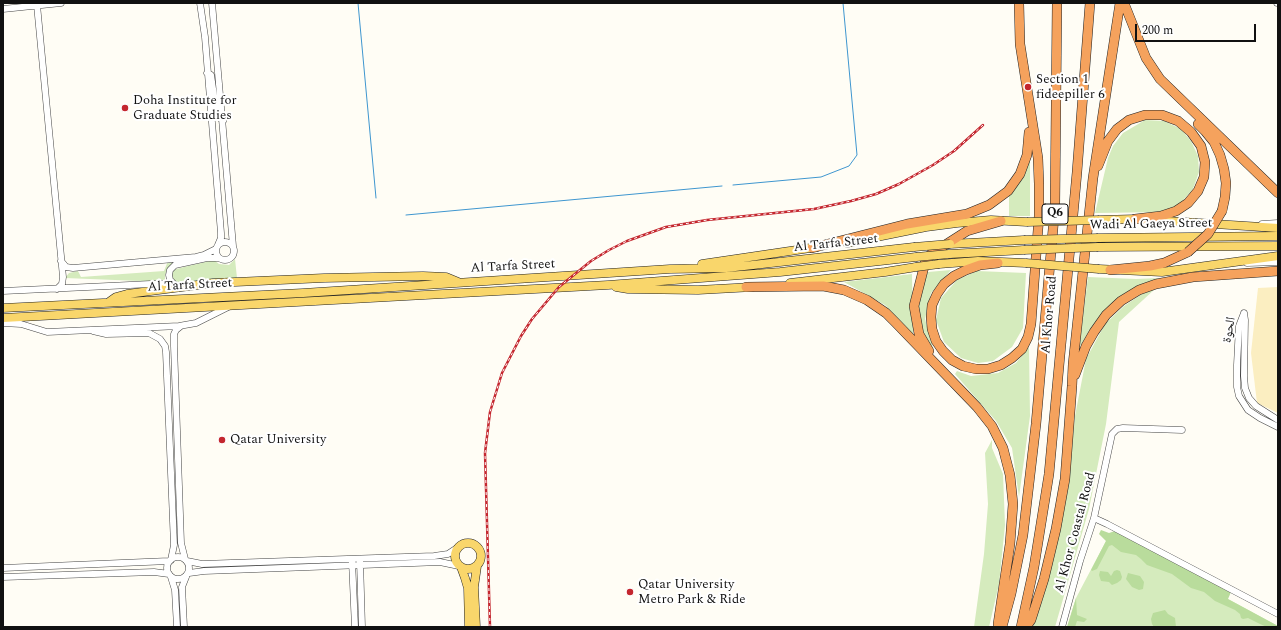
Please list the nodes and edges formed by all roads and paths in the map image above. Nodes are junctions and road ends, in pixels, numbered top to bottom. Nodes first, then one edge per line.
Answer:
1 (61, 3) edge
2 (200, 3) edge
3 (212, 3) edge
4 (1019, 3) edge
5 (1057, 3) edge
6 (1090, 3) edge
7 (1120, 3) edge
8 (36, 5) junction
9 (1126, 7) edge
10 (3, 9) edge
11 (1132, 25) junction
12 (215, 36) junction
13 (205, 37) junction
14 (207, 73) junction
15 (1028, 105) junction
16 (223, 121) junction
17 (1257, 172) junction
18 (1093, 178) junction
19 (1278, 188) edge
20 (1278, 193) edge
21 (1135, 219) junction
22 (1001, 221) junction
23 (1278, 223) edge
24 (1228, 224) junction
25 (1278, 228) edge
26 (1278, 236) edge
27 (1024, 240) joint
28 (233, 246) junction
29 (1278, 246) edge
30 (217, 247) junction
31 (812, 248) junction
32 (1024, 250) joint
33 (1278, 256) edge
34 (219, 258) junction
35 (61, 261) junction
36 (1237, 262) junction
37 (1278, 262) edge
38 (998, 263) junction
39 (73, 268) junction
40 (670, 268) junction
41 (1110, 270) junction
42 (1278, 271) edge
43 (63, 277) junction
44 (458, 282) junction
45 (172, 283) junction
46 (608, 285) junction
47 (184, 286) junction
48 (746, 287) junction
49 (58, 289) junction
50 (3, 291) edge
51 (109, 302) junction
52 (229, 306) junction
53 (3, 308) edge
54 (3, 318) edge
55 (3, 323) edge
56 (181, 326) junction
57 (93, 331) junction
58 (166, 355) junction
59 (174, 355) junction
60 (945, 373) junction
61 (167, 374) junction
62 (175, 374) junction
63 (1072, 386) junction
64 (176, 398) junction
65 (168, 399) junction
66 (168, 414) junction
67 (176, 414) junction
68 (1278, 420) edge
69 (1278, 427) edge
70 (1182, 430) dead end
71 (1094, 518) junction
72 (457, 548) junction
73 (352, 558) junction
74 (359, 558) junction
75 (428, 559) junction
76 (170, 560) junction
77 (186, 560) junction
78 (352, 565) junction
79 (360, 565) junction
80 (477, 566) junction
81 (460, 567) junction
82 (6, 568) edge
83 (187, 575) junction
84 (5, 576) edge
85 (170, 576) junction
86 (1278, 614) edge
87 (177, 627) edge
88 (184, 627) edge
89 (355, 627) edge
90 (362, 627) edge
91 (469, 627) edge
92 (476, 627) edge
93 (997, 627) edge
94 (1002, 627) edge
95 (1021, 627) edge
96 (1026, 627) edge
97 (1062, 627) edge

1 - 8 street
2 - 13 street
3 - 12 street
4 - 15 highway
5 - 94 highway, Al Khor Road / Q6
6 - 95 highway, Al Khor Road / Q6
7 - 18 highway
8 - 10 street
8 - 35 street
9 - 11 highway
11 - 17 highway
11 - 41 highway, bridge
12 - 13 street
12 - 16 street
13 - 14 street
14 - 16 street
14 - 30 street
15 - 31 highway
15 - 38 highway
16 - 28 street
17 - 19 highway
17 - 20 highway
18 - 21 highway
18 - 63 highway
21 - 22 main road, bridge
21 - 24 main road
22 - 31 main road
22 - 60 highway
23 - 24 street, Wadi Al Gaeya Street
24 - 25 main road
26 - 27 main road, Wadi Al Gaeya Street, bridge
27 - 40 main road, Al Tarfa Street, bridge
28 - 30 street
28 - 34 street
29 - 32 main road, Wadi Al Gaeya Street, bridge
30 - 34 street
30 - 39 street
31 - 40 main road
32 - 46 main road, Al Tarfa Street, bridge
33 - 36 main road
34 - 45 street
35 - 39 street
35 - 43 street
36 - 37 street
36 - 41 main road
38 - 41 main road, bridge
38 - 48 main road, bridge
39 - 43 street
40 - 44 main road, Al Tarfa Street
42 - 63 highway
43 - 49 street
44 - 47 main road
44 - 51 main road, Al Tarfa Street
45 - 47 street
45 - 49 street
46 - 48 main road
46 - 52 main road, Al Tarfa Street
47 - 51 main road
48 - 60 highway
49 - 50 street
51 - 53 main road, Al Tarfa Street
52 - 54 main road, Al Tarfa Street
52 - 56 street, Al Tarfa Street
55 - 57 street, Al Tarfa Street
56 - 57 street, Al Tarfa Street
56 - 59 street
57 - 58 street
58 - 59 street
58 - 61 street
59 - 62 street
60 - 93 highway
61 - 62 street
61 - 65 street
62 - 64 street
63 - 96 highway
64 - 65 street
64 - 67 street
65 - 66 street
66 - 67 street
66 - 76 street
67 - 77 street
68 - 69 street, الحوة
70 - 71 street, Al Khor Coastal Road
71 - 86 street
71 - 97 street, Al Khor Coastal Road
72 - 75 street
72 - 80 main road
72 - 81 main road
73 - 74 street
73 - 77 street
73 - 78 street
74 - 75 street
74 - 79 street
75 - 79 street
75 - 81 street
76 - 77 street
76 - 82 street
76 - 85 street
77 - 83 street
78 - 79 street
78 - 83 street
78 - 89 street
79 - 90 street
80 - 81 main road
80 - 92 main road
81 - 91 main road
82 - 84 street
83 - 85 street
83 - 88 street
84 - 85 street
85 - 87 street

